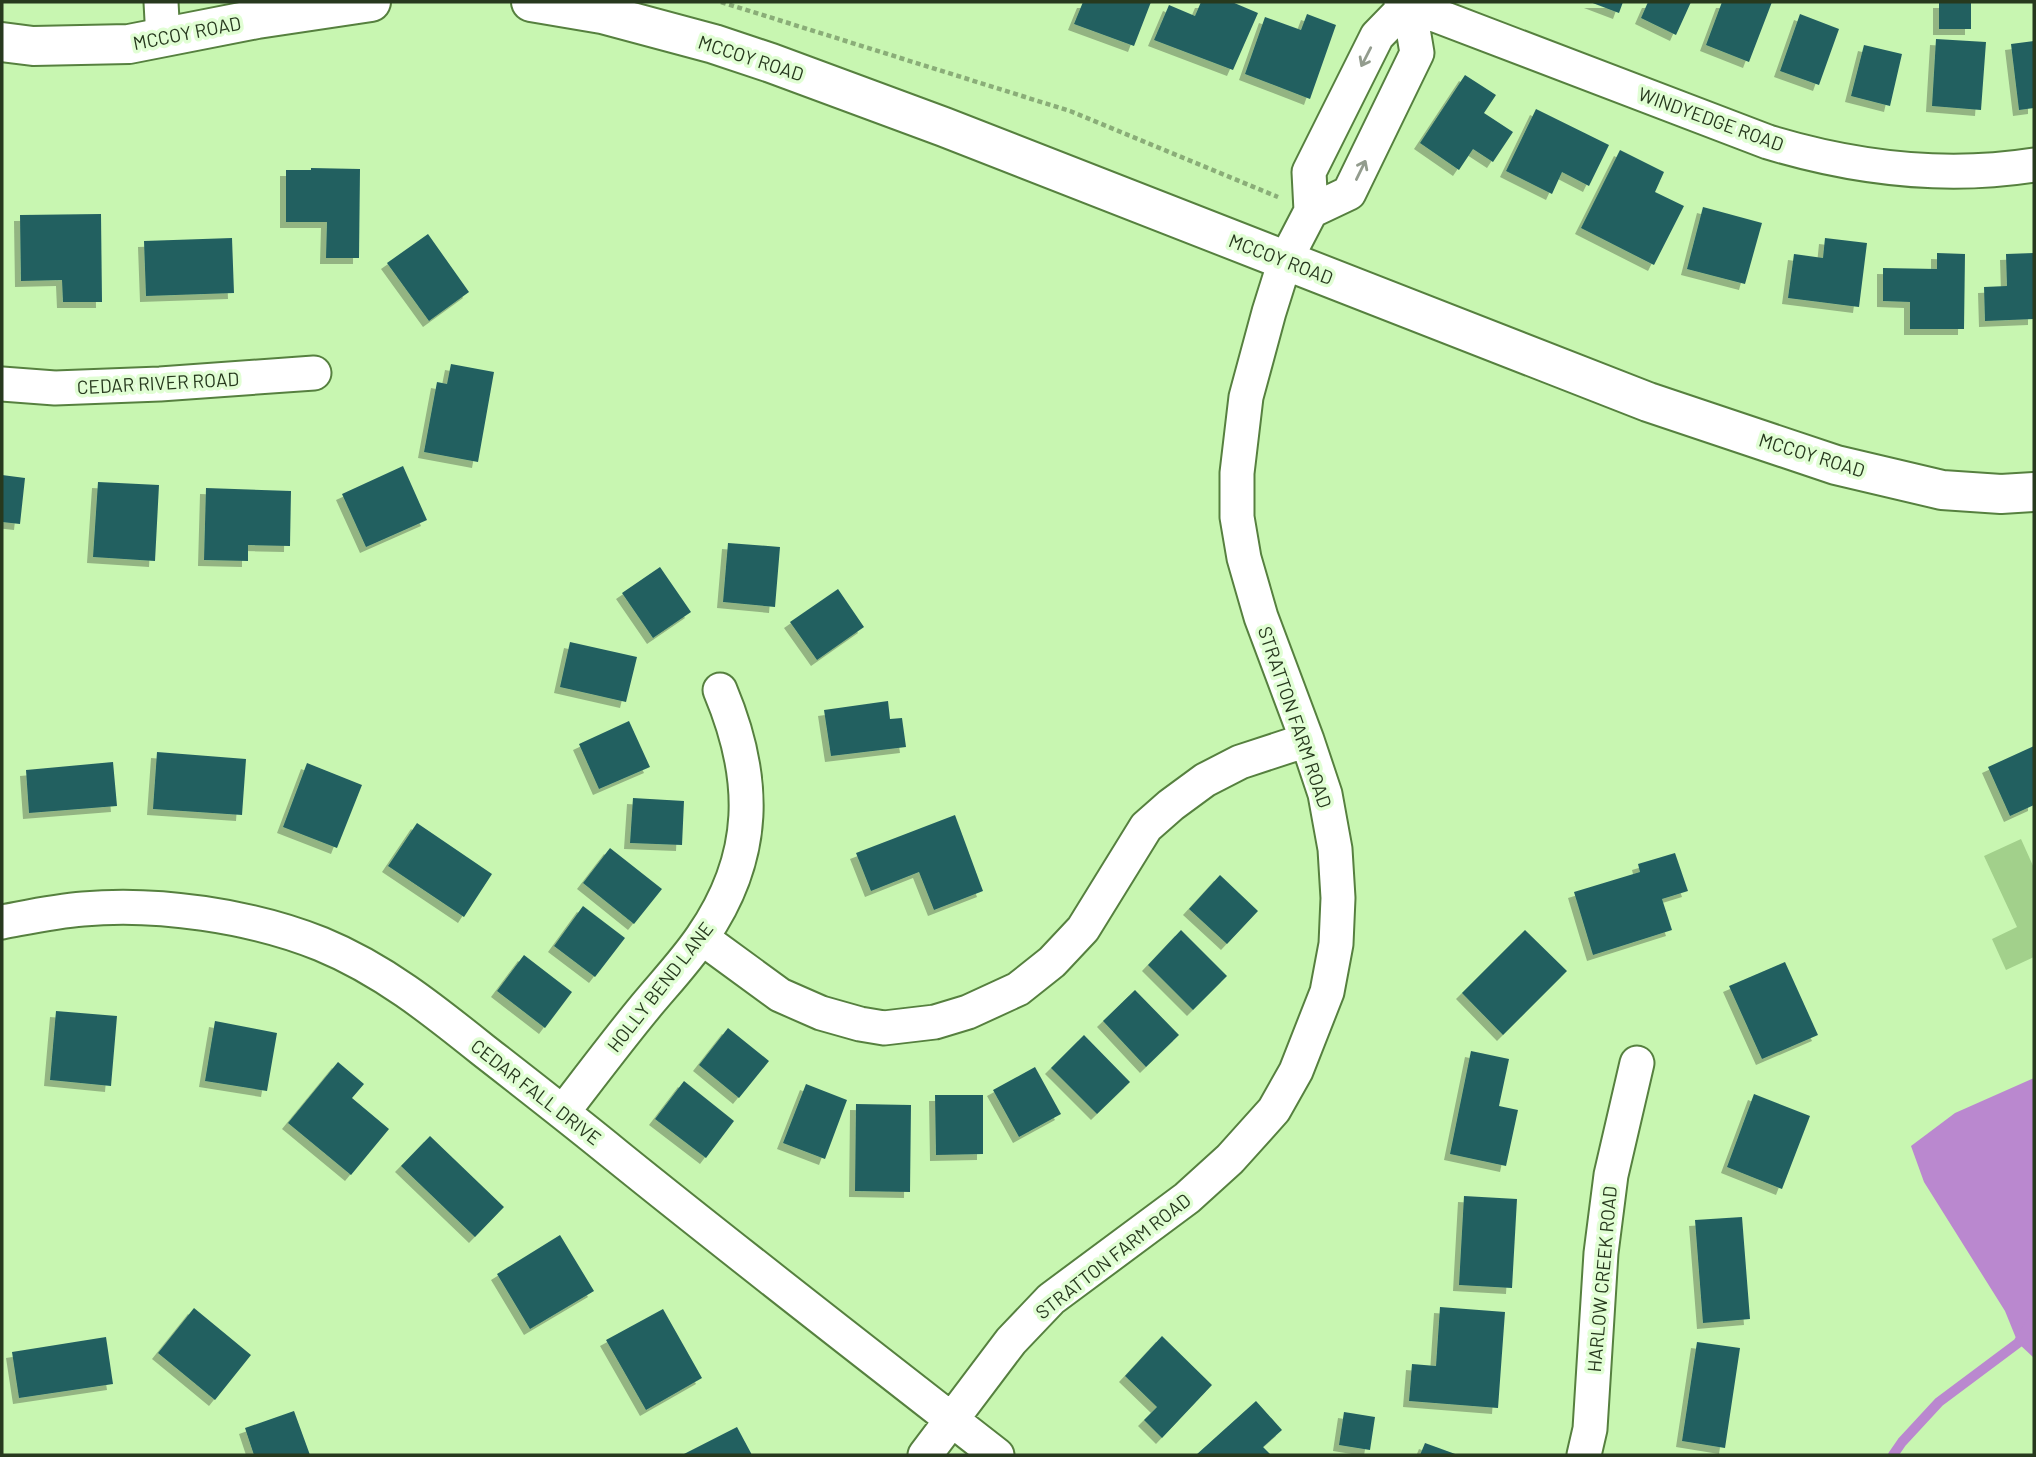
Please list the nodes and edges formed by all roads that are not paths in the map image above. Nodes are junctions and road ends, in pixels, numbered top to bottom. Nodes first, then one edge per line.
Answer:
1 (161, 2) edge
2 (371, 2) edge
3 (531, 2) edge
4 (1406, 3) edge
5 (163, 39) junction
6 (2, 42) edge
7 (2034, 165) edge
8 (1311, 211) junction
9 (1285, 261) junction
10 (314, 373) dead end
11 (2, 383) edge
12 (2034, 492) edge
13 (720, 690) dead end
14 (1307, 740) junction
15 (2, 922) edge
16 (702, 938) junction
17 (1637, 1063) dead end
18 (563, 1112) junction
19 (951, 1419) junction
20 (925, 1455) edge
21 (997, 1455) edge
22 (1584, 1455) edge

1 - 5 street
2 - 5 main road, MCCOY ROAD
3 - 9 main road, MCCOY ROAD
4 - 7 street, WINDYEDGE ROAD
4 -> 8 street
8 -> 4 street
5 - 6 main road, MCCOY ROAD
8 - 9 street, STRATTON FARM ROAD
9 - 12 main road, MCCOY ROAD
9 - 14 street, STRATTON FARM ROAD
10 - 11 street, CEDAR RIVER ROAD
13 - 16 street, HOLLY BEND LANE
14 - 16 street
14 - 19 street, STRATTON FARM ROAD
15 - 18 street, CEDAR FALL DRIVE
16 - 18 street, HOLLY BEND LANE
17 - 22 street, HARLOW CREEK ROAD
18 - 19 street, CEDAR FALL DRIVE
19 - 20 street, STRATTON FARM ROAD
19 - 21 street, CEDAR FALL DRIVE

